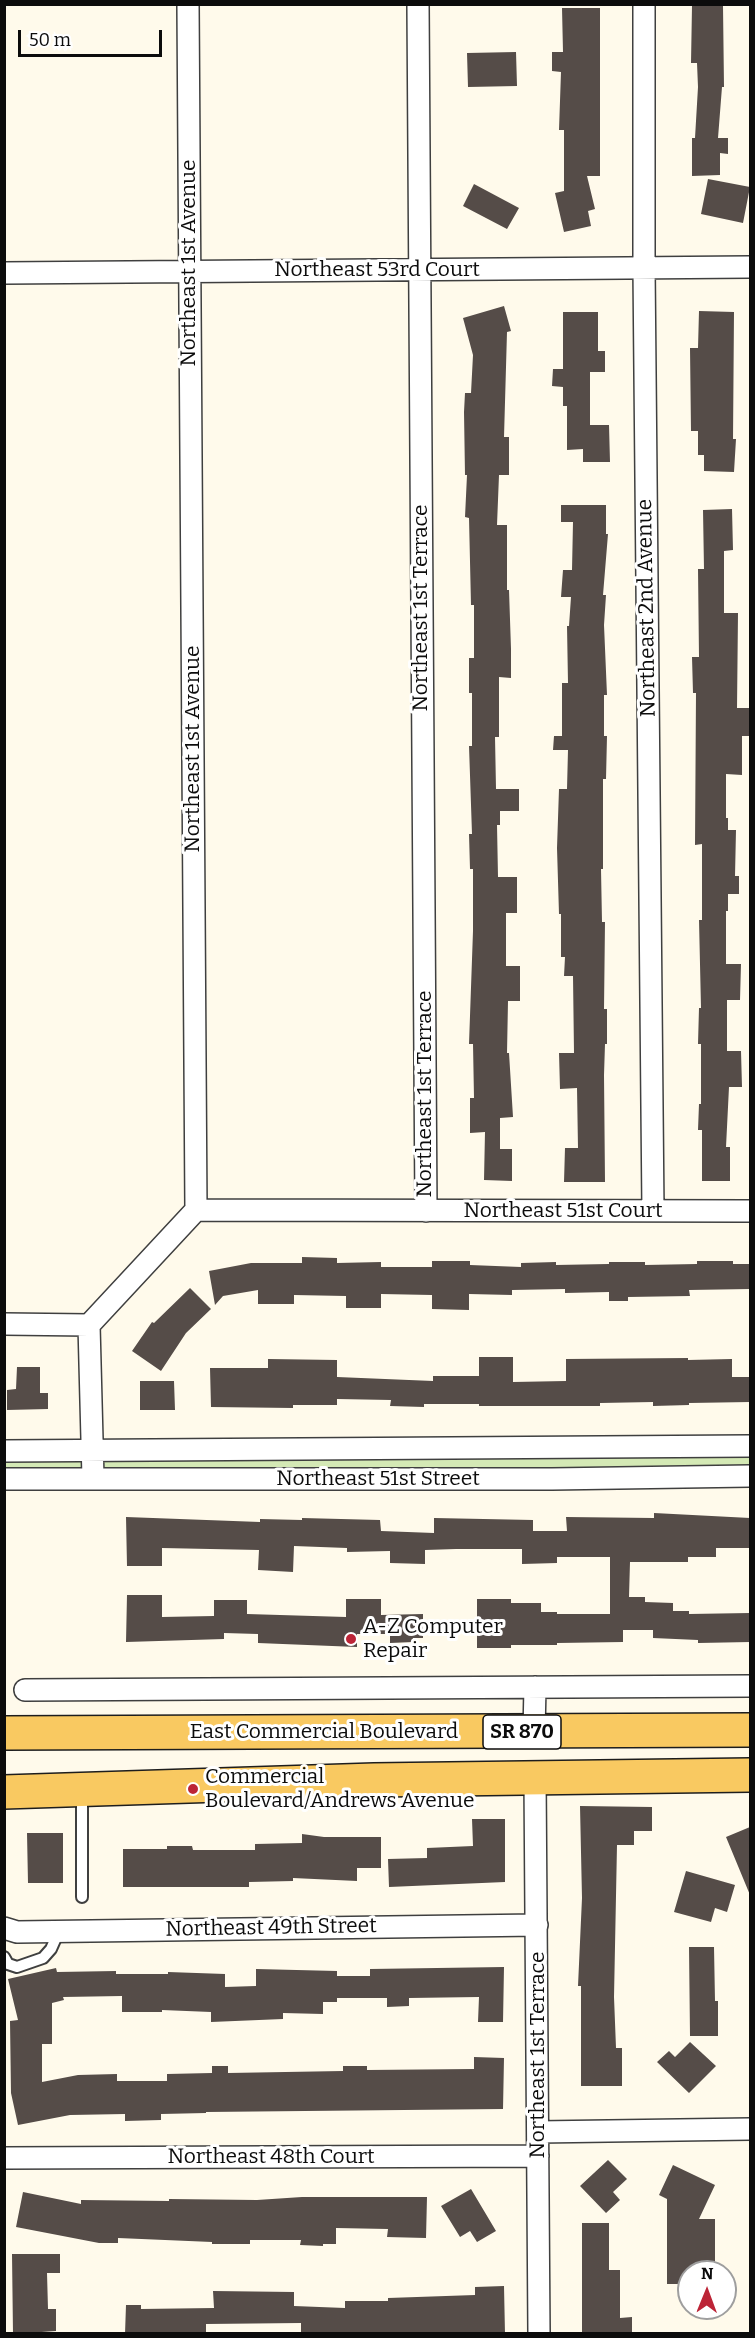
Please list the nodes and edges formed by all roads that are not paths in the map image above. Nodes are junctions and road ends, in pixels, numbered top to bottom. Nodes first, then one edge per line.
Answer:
1 (188, 4) edge
2 (418, 4) edge
3 (644, 4) edge
4 (750, 267) edge
5 (644, 268) junction
6 (419, 269) junction
7 (189, 271) junction
8 (4, 273) edge
9 (196, 1210) junction
10 (426, 1211) junction
11 (653, 1211) junction
12 (750, 1211) edge
13 (4, 1324) edge
14 (89, 1324) junction
15 (750, 1446) edge
16 (552, 1448) junction
17 (4, 1451) edge
18 (92, 1451) junction
19 (750, 1476) edge
20 (93, 1478) junction
21 (4, 1479) edge
22 (552, 1479) junction
23 (750, 1686) edge
24 (535, 1687) junction
25 (25, 1689) dead end
26 (739, 1730) edge
27 (4, 1732) edge
28 (534, 1732) junction
29 (750, 1775) edge
30 (535, 1777) junction
31 (374, 1780) junction
32 (82, 1789) junction
33 (4, 1792) edge
34 (82, 1897) dead end
35 (537, 1925) junction
36 (59, 1931) junction
37 (9, 1934) edge
38 (4, 1958) edge
39 (750, 2129) edge
40 (538, 2132) junction
41 (538, 2156) junction
42 (4, 2158) edge
43 (539, 2334) edge

1 - 7 street, Northeast 1st Avenue
2 - 6 street, Northeast 1st Terrace
3 - 5 street, Northeast 2nd Avenue
4 - 5 street, Northeast 53rd Court
5 - 6 street, Northeast 53rd Court
5 - 11 street, Northeast 2nd Avenue
6 - 7 street, Northeast 53rd Court
6 - 10 street, Northeast 1st Terrace
7 - 8 street, Northeast 53rd Court
7 - 9 street, Northeast 1st Avenue
9 - 10 street, Northeast 51st Court
9 - 14 street
10 - 11 street, Northeast 51st Court
11 - 12 street, Northeast 51st Court
13 - 14 street
14 - 18 street
15 - 16 street, Northeast 51st Street
16 - 18 street, Northeast 51st Street
16 - 22 street
17 - 18 street, Northeast 51st Street
18 - 20 street
19 - 22 street, Northeast 51st Street
20 - 21 street, Northeast 51st Street
20 - 22 street, Northeast 51st Street
23 - 24 street
24 - 25 street
24 - 28 street
26 - 28 main road, East Commercial Boulevard / SR 870
26 - 30 main road
27 - 28 main road, East Commercial Boulevard / SR 870
28 - 31 main road
29 - 30 main road, SR 870
30 - 31 main road, SR 870
30 - 35 street, Northeast 1st Terrace
31 - 32 main road, SR 870
32 - 33 main road, SR 870
32 - 34 lane
35 - 36 street, Northeast 49th Street
35 - 40 street, Northeast 1st Terrace
36 - 37 street, Northeast 49th Street
36 - 38 lane
39 - 40 street
40 - 41 street, Northeast 1st Terrace
41 - 42 street, Northeast 48th Court
41 - 43 street, Northeast 1st Terrace

